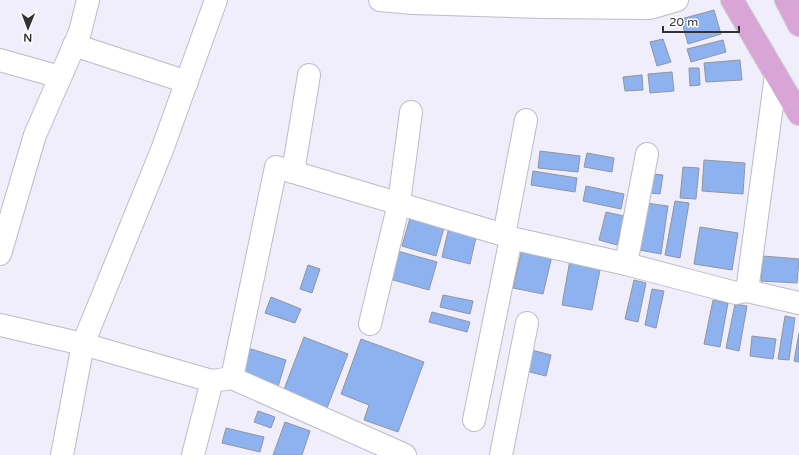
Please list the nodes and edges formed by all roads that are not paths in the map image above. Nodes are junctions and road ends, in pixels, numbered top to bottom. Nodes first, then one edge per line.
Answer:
1 (88, 0) edge
2 (216, 0) edge
3 (380, 0) edge
4 (677, 0) edge
5 (732, 0) edge
6 (786, 0) edge
7 (799, 25) edge
8 (74, 45) junction
9 (0, 60) edge
10 (309, 75) dead end
11 (776, 75) junction
12 (60, 77) junction
13 (187, 82) junction
14 (411, 112) dead end
15 (799, 114) edge
16 (526, 120) dead end
17 (647, 154) dead end
18 (293, 172) junction
19 (399, 203) junction
20 (7, 204) edge
21 (507, 236) junction
22 (0, 254) edge
23 (626, 264) junction
24 (747, 291) junction
25 (799, 303) edge
26 (527, 323) dead end
27 (370, 324) dead end
28 (0, 325) edge
29 (83, 344) junction
30 (222, 380) junction
31 (474, 420) dead end
32 (62, 455) edge
33 (193, 455) edge
34 (405, 455) edge
35 (501, 455) edge

1 - 8 street
2 - 13 street
3 - 4 street
5 - 11 main road
6 - 7 main road
8 - 12 street
8 - 13 street
9 - 12 street
10 - 18 street
11 - 15 main road
11 - 24 street
12 - 20 street
13 - 29 street
14 - 19 street
16 - 21 street
17 - 23 street
18 - 19 street
18 - 30 street
19 - 21 street
19 - 27 street
20 - 22 street
21 - 23 street
21 - 31 street
23 - 24 street
24 - 25 street
26 - 35 street
28 - 29 street
29 - 30 street
29 - 32 street
30 - 33 street
30 - 34 street

